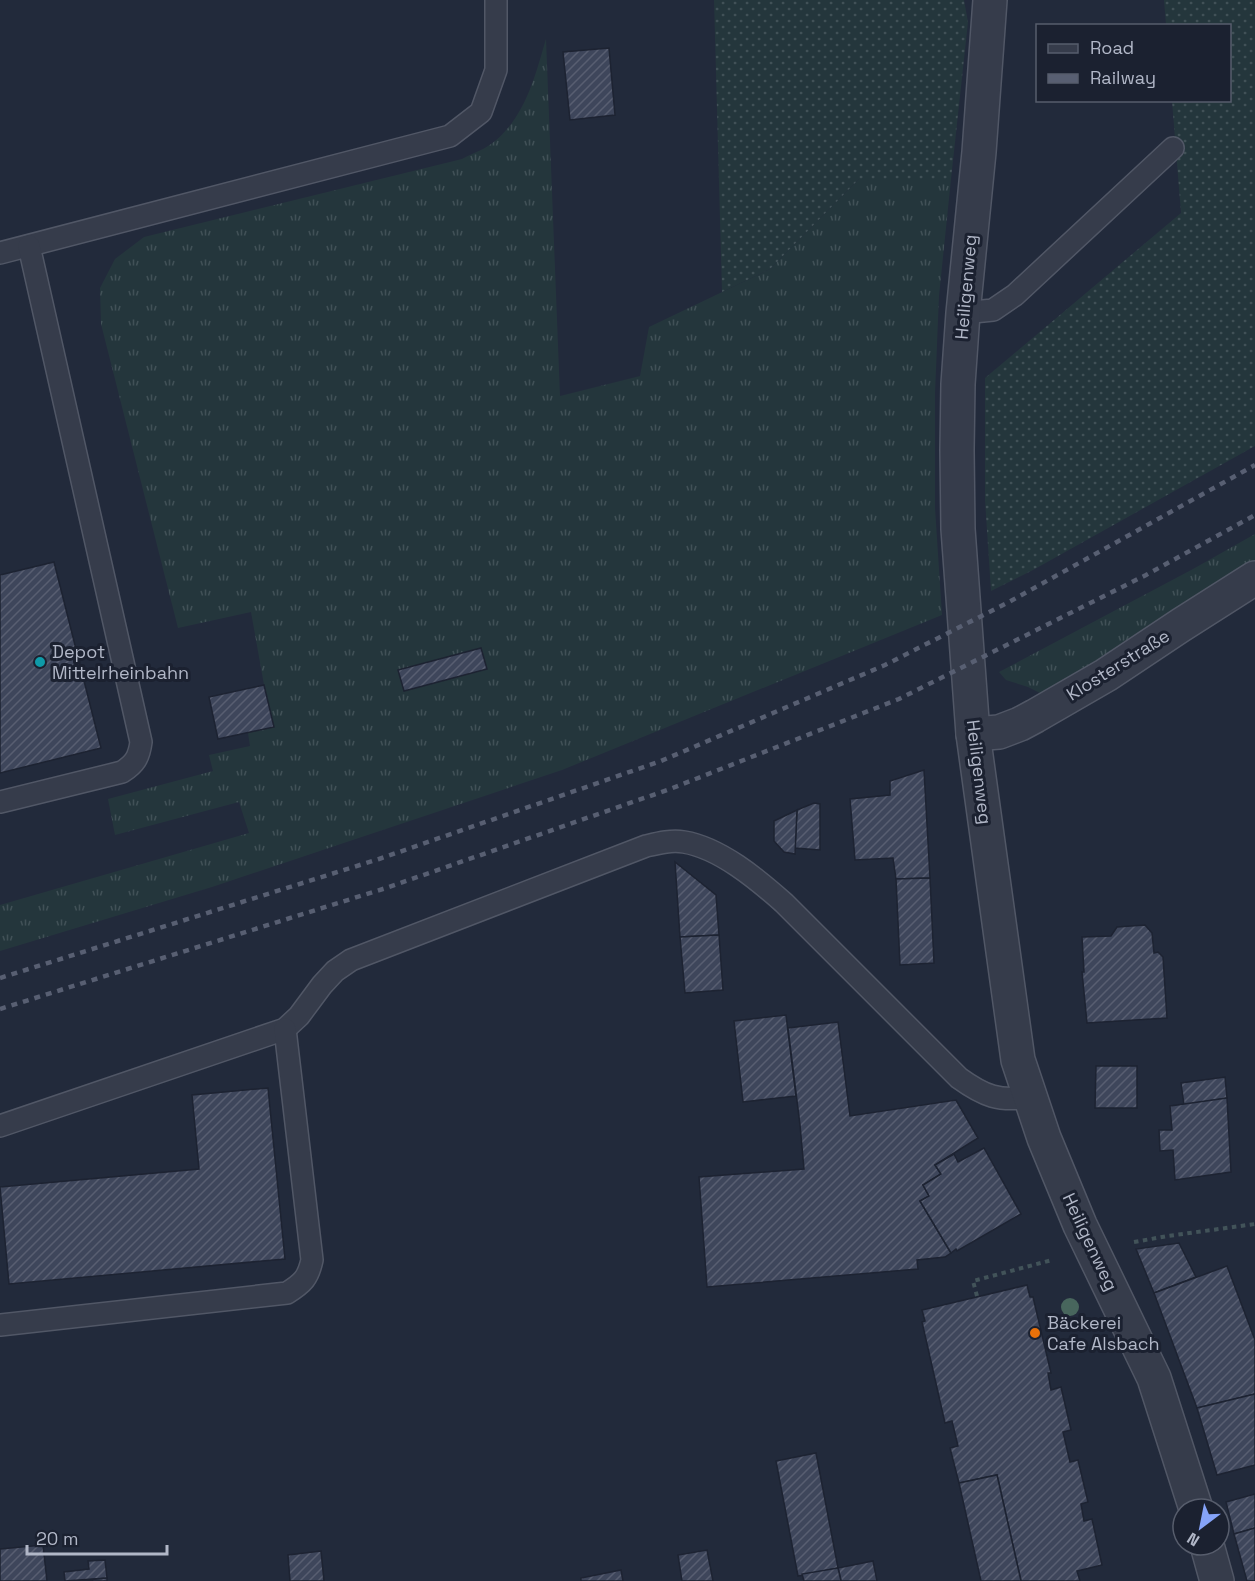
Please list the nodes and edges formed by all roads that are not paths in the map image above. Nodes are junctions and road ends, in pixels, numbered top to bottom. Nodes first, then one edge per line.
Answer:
1 (496, 0) edge
2 (990, 0) edge
3 (1173, 148) dead end
4 (29, 246) junction
5 (0, 253) edge
6 (963, 313) junction
7 (1255, 578) edge
8 (973, 734) junction
9 (0, 802) edge
10 (285, 1029) junction
11 (1030, 1096) junction
12 (0, 1126) edge
13 (0, 1325) edge
14 (1192, 1497) edge
15 (1210, 1557) edge
16 (1217, 1581) edge

1 - 4 lane
2 - 6 street, Heiligenweg
3 - 6 lane
4 - 5 lane
4 - 9 lane
6 - 8 street, Heiligenweg
7 - 8 street, Klosterstraße
8 - 11 street, Heiligenweg
10 - 11 lane
10 - 12 lane
10 - 13 lane
11 - 14 street, Heiligenweg
15 - 16 street

